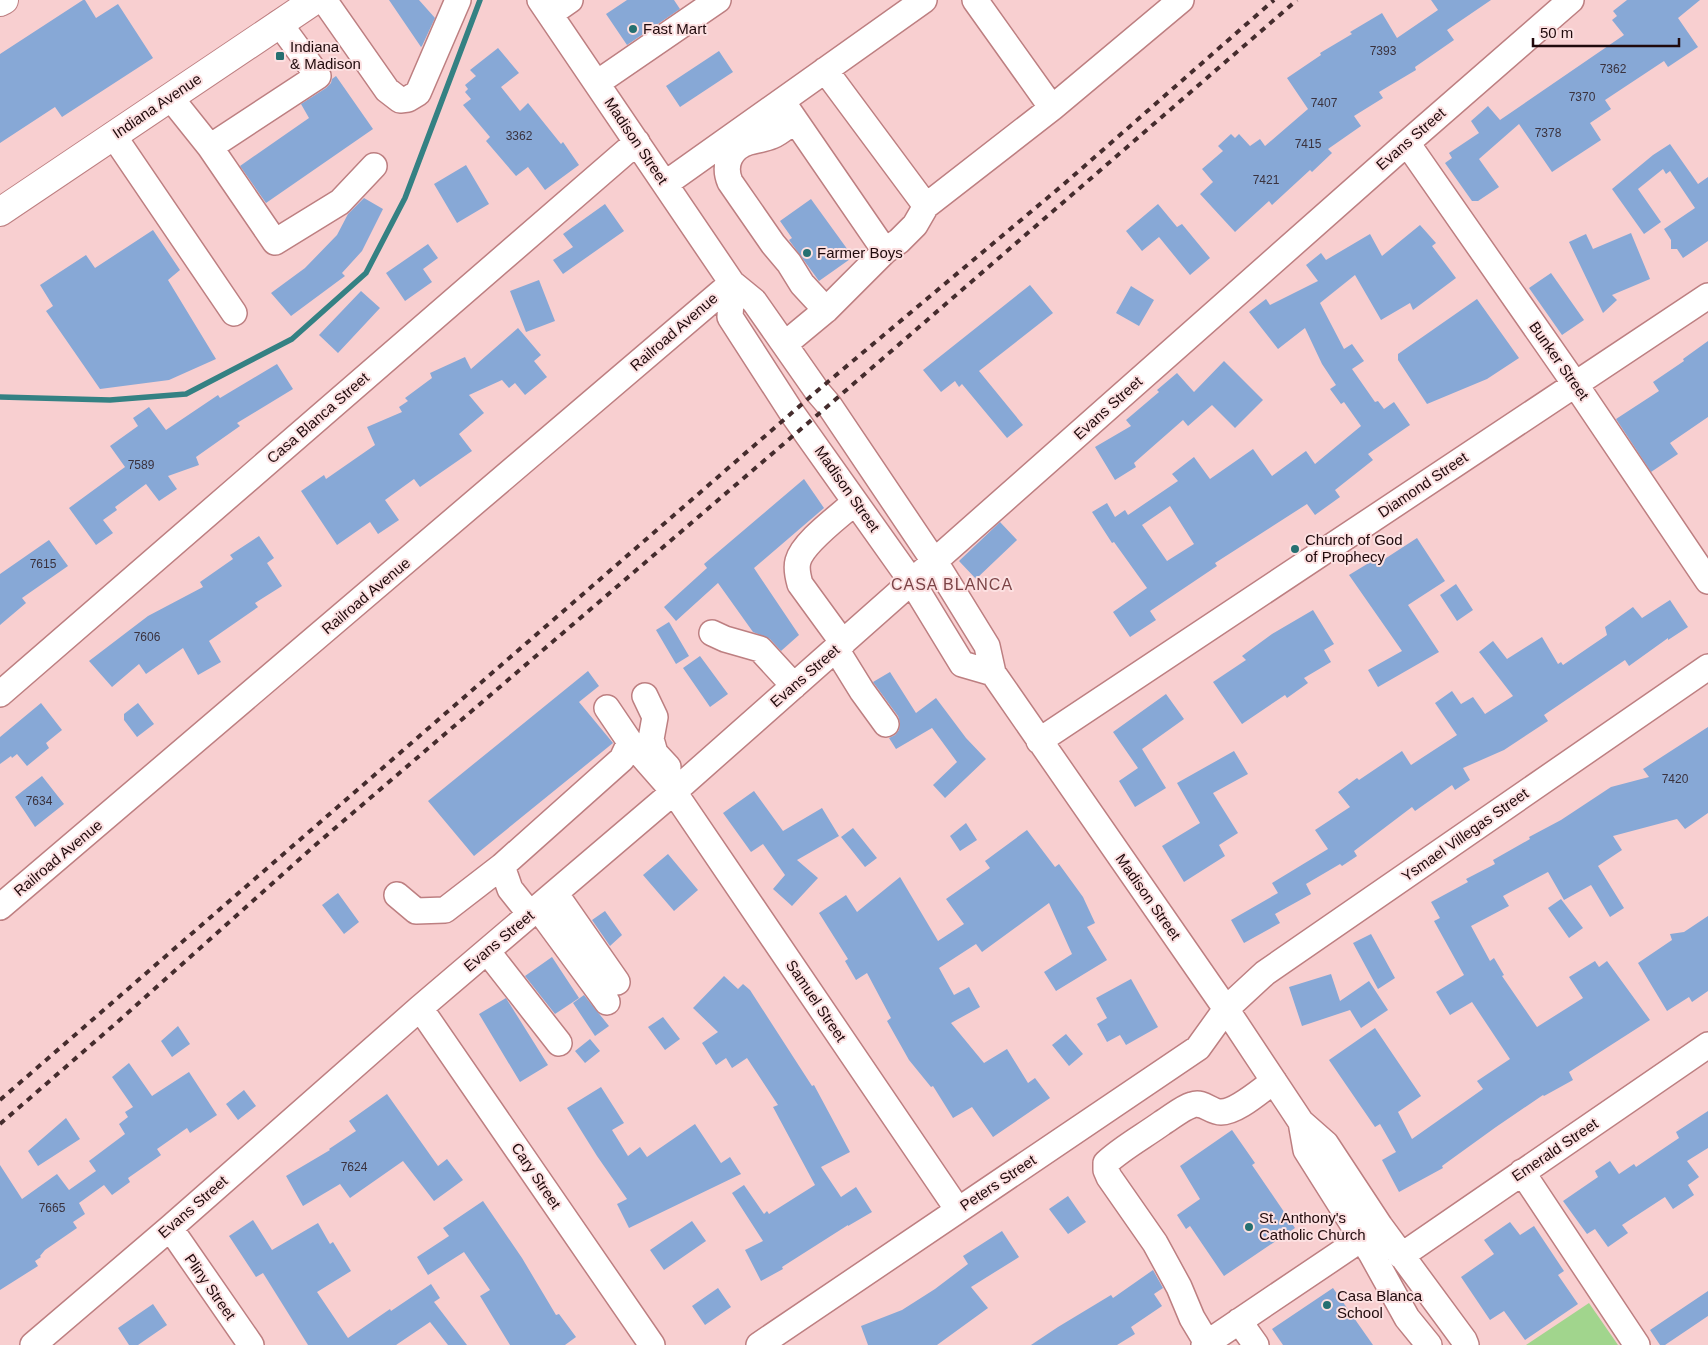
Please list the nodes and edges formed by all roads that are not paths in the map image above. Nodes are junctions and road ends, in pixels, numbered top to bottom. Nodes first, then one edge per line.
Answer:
1 (4, 0) edge
2 (315, 0) edge
3 (324, 0) edge
4 (570, 0) edge
5 (718, 0) edge
6 (924, 0) edge
7 (975, 0) edge
8 (1181, 0) edge
9 (1571, 0) edge
10 (0, 2) edge
11 (456, 5) edge
12 (545, 7) edge
13 (279, 24) junction
14 (825, 70) junction
15 (597, 84) junction
16 (170, 97) junction
17 (1052, 108) junction
18 (788, 111) junction
19 (113, 135) junction
20 (637, 142) junction
21 (1407, 143) junction
22 (210, 147) junction
23 (374, 166) dead end
24 (665, 184) junction
25 (926, 206) junction
26 (0, 212) edge
27 (885, 251) junction
28 (732, 283) junction
29 (1708, 296) edge
30 (826, 310) junction
31 (234, 313) dead end
32 (785, 344) junction
33 (1575, 384) junction
34 (855, 502) junction
35 (934, 562) junction
36 (1708, 581) edge
37 (912, 582) junction
38 (712, 633) dead end
39 (840, 646) junction
40 (1708, 667) edge
41 (994, 673) junction
42 (794, 686) junction
43 (0, 694) edge
44 (644, 696) dead end
45 (608, 708) dead end
46 (886, 724) dead end
47 (1039, 741) junction
48 (630, 742) junction
49 (679, 788) junction
50 (502, 866) junction
51 (397, 895) dead end
52 (3, 897) edge
53 (541, 905) junction
54 (487, 951) junction
55 (612, 992) dead end
56 (420, 1008) junction
57 (1226, 1009) junction
58 (559, 1043) dead end
59 (1708, 1045) edge
60 (1274, 1081) junction
61 (1114, 1105) junction
62 (1136, 1141) junction
63 (1522, 1172) junction
64 (958, 1210) junction
65 (170, 1228) junction
66 (1371, 1233) junction
67 (1401, 1256) junction
68 (1239, 1321) junction
69 (1206, 1344) edge
70 (33, 1345) edge
71 (251, 1345) edge
72 (652, 1345) edge
73 (759, 1345) edge
74 (1256, 1345) edge
75 (1429, 1345) edge
76 (1466, 1345) edge
77 (1636, 1345) edge

1 - 10 main road
2 - 13 main road, Indiana Avenue
3 - 11 street
4 - 12 street
5 - 15 street
6 - 14 street
7 - 17 street
8 - 17 street
9 - 21 street, Evans Street
12 - 15 street, Madison Street
13 - 16 main road, Indiana Avenue
13 - 22 street
14 - 18 street
14 - 25 street
15 - 20 street, Madison Street
16 - 19 main road, Indiana Avenue
16 - 22 street
17 - 25 street
18 - 24 street
18 - 27 street
18 - 30 street
19 - 26 main road, Indiana Avenue
19 - 31 street
20 - 24 street, Madison Street
20 - 43 street, Casa Blanca Street
21 - 33 street, Bunker Street
21 - 35 street, Evans Street
22 - 23 street
24 - 28 street, Madison Street
25 - 27 street
27 - 30 street
28 - 32 street, Madison Street
28 - 34 street, Madison Street
28 - 52 street, Railroad Avenue
29 - 33 street, Diamond Street
30 - 32 street
32 - 35 street, Madison Street
33 - 36 street, Bunker Street
33 - 47 street, Diamond Street
34 - 37 street, Madison Street
34 - 39 street
35 - 37 street, Evans Street
35 - 41 street, Madison Street
37 - 39 street, Evans Street
37 - 41 street, Madison Street
38 - 42 street
39 - 42 street, Evans Street
39 - 46 street
40 - 57 street, Ysmael Villegas Street
41 - 47 street, Madison Street
42 - 49 street, Evans Street
44 - 49 street
45 - 48 street
47 - 57 street, Madison Street
48 - 49 street
48 - 50 street
49 - 53 street, Evans Street
49 - 64 street, Samuel Street
50 - 51 street
50 - 53 street
53 - 54 street, Evans Street
53 - 55 street
54 - 56 street, Evans Street
54 - 58 street
56 - 65 street, Evans Street
56 - 72 street, Cary Street
57 - 60 street, Madison Street
57 - 61 street, Peters Street
59 - 63 street, Emerald Street
60 - 62 street
60 - 66 street, Madison Street
61 - 62 street
61 - 64 street, Peters Street
62 - 69 street
63 - 67 street, Emerald Street
63 - 77 street
64 - 73 street, Peters Street
65 - 70 street, Evans Street
65 - 71 street, Pliny Street
66 - 67 street, Madison Street
66 - 68 street
66 - 75 street, Madison Street
67 - 76 street, Madison Street
68 - 69 street
68 - 74 street

